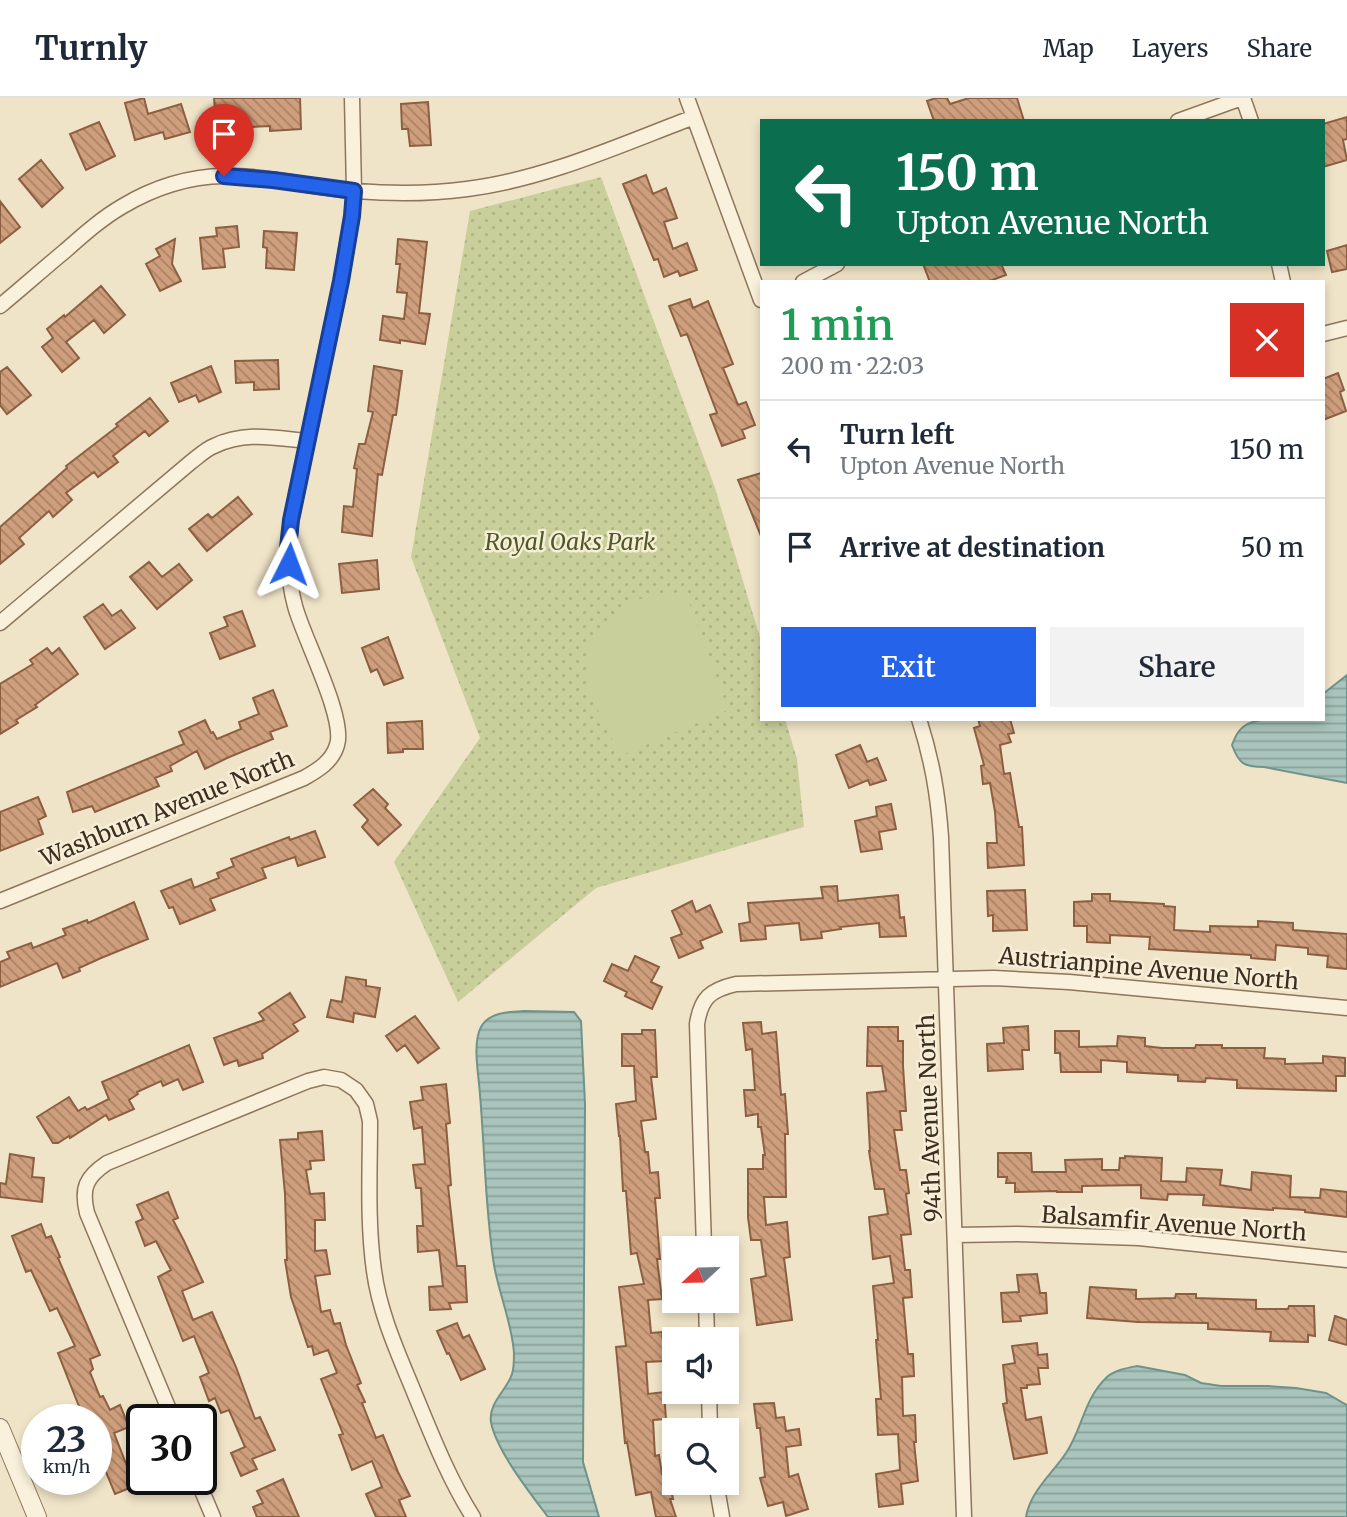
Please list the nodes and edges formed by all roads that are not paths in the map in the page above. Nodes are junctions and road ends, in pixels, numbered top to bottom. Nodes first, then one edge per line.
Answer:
1 (352, 98) edge
2 (687, 98) edge
3 (1242, 98) edge
4 (694, 117) junction
5 (1184, 119) edge
6 (1250, 119) edge
7 (354, 191) junction
8 (833, 266) edge
9 (807, 280) edge
10 (760, 297) edge
11 (0, 306) edge
12 (1347, 328) edge
13 (1325, 334) edge
14 (307, 441) junction
15 (0, 623) edge
16 (920, 721) edge
17 (0, 901) edge
18 (947, 978) junction
19 (1347, 1008) edge
20 (955, 1235) junction
21 (704, 1236) edge
22 (1347, 1260) edge
23 (167, 1404) edge
24 (0, 1428) edge
25 (204, 1495) edge
26 (718, 1495) edge
27 (37, 1517) edge
28 (213, 1517) edge
29 (473, 1517) edge
30 (722, 1517) edge
31 (964, 1517) edge

1 - 7 street
2 - 4 street
3 - 5 street
3 - 6 street
4 - 7 street
4 - 10 street
7 - 11 street
7 - 14 street
8 - 9 street
12 - 13 street
14 - 15 street
14 - 17 street, Washburn Avenue North
16 - 18 street, 94th Avenue North
18 - 19 street, Austrianpine Avenue North
18 - 20 street, 94th Avenue North
18 - 21 street, Austrianpine Avenue North
20 - 22 street, Balsamfir Avenue North
20 - 31 street, 94th Avenue North
23 - 29 street
24 - 27 street
25 - 28 street
26 - 30 street

